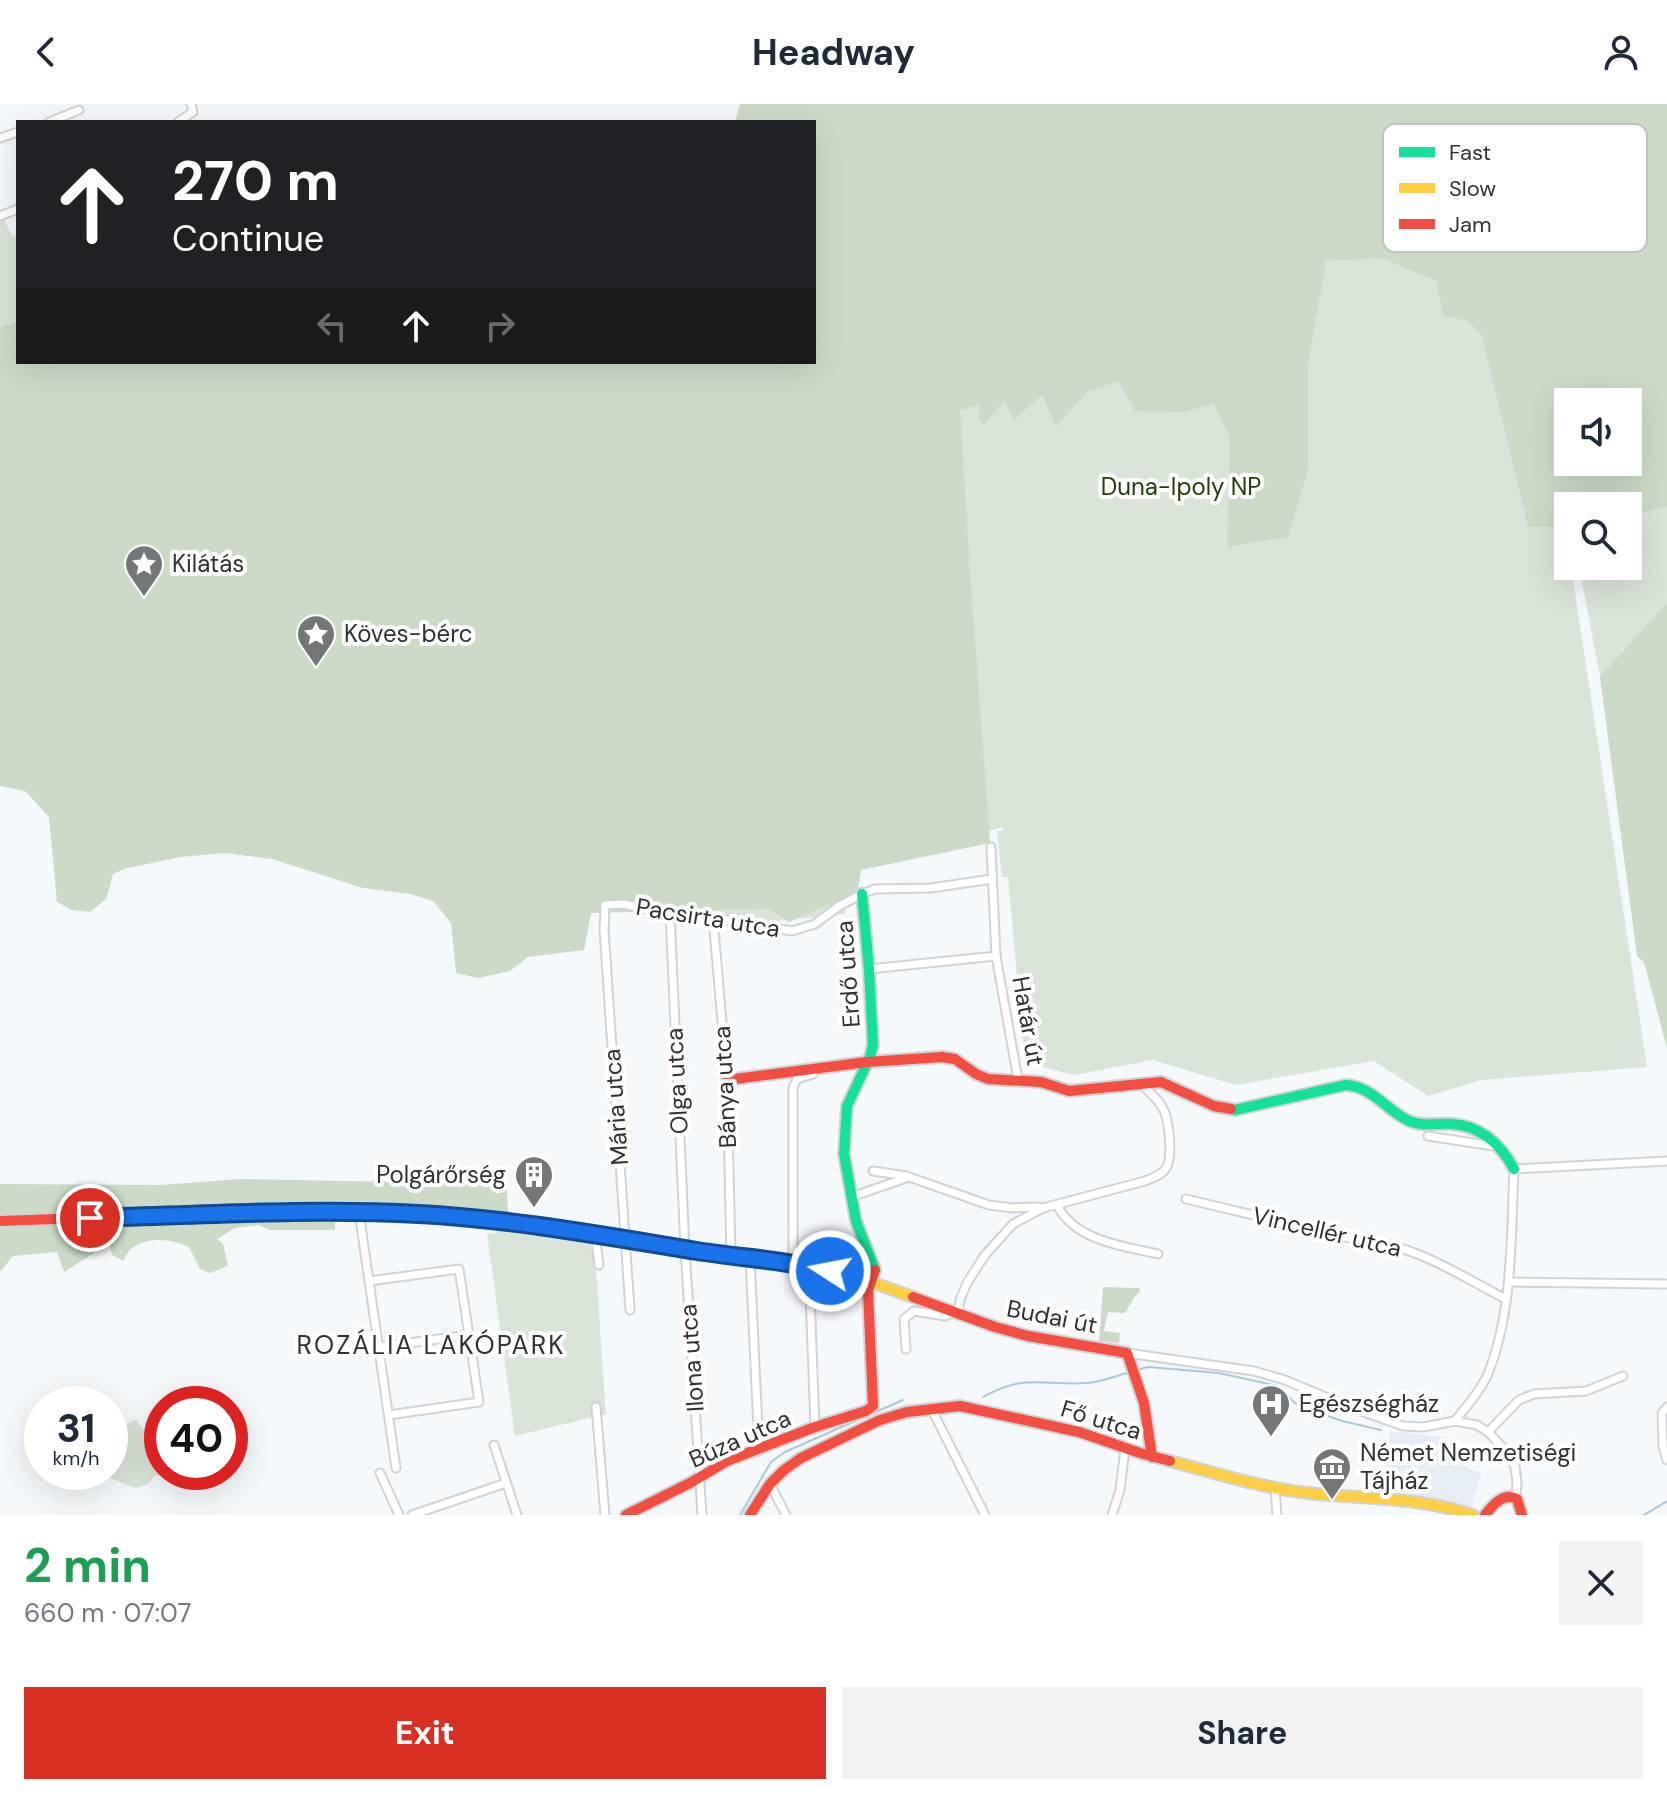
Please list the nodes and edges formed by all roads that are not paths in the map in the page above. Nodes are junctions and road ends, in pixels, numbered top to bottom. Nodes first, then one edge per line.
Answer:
1 (79, 110) dead end
2 (54, 120) edge
3 (991, 847) dead end
4 (992, 879) junction
5 (862, 894) junction
6 (605, 905) joint
7 (670, 913) junction
8 (713, 918) junction
9 (996, 956) junction
10 (869, 969) junction
11 (867, 1062) junction
12 (825, 1067) junction
13 (727, 1080) junction
14 (1018, 1080) junction
15 (1141, 1084) junction
16 (1428, 1136) dead end
17 (1502, 1148) junction
18 (1667, 1161) edge
19 (1514, 1169) junction
20 (873, 1171) dead end
21 (909, 1177) junction
22 (851, 1197) junction
23 (1186, 1199) dead end
24 (1057, 1205) junction
25 (1043, 1208) junction
26 (359, 1212) junction
27 (0, 1221) edge
28 (595, 1235) junction
29 (624, 1239) junction
30 (685, 1249) junction
31 (1158, 1254) dead end
32 (731, 1256) junction
33 (750, 1257) junction
34 (793, 1263) junction
35 (599, 1265) dead end
36 (809, 1266) junction
37 (369, 1281) junction
38 (871, 1282) junction
39 (1509, 1282) junction
40 (1667, 1284) edge
41 (1506, 1299) junction
42 (630, 1310) dead end
43 (956, 1312) junction
44 (469, 1335) junction
45 (379, 1347) junction
46 (906, 1349) dead end
47 (1127, 1353) junction
48 (1623, 1376) dead end
49 (873, 1406) joint
50 (596, 1407) dead end
51 (1667, 1407) edge
52 (931, 1408) junction
53 (389, 1415) junction
54 (1455, 1421) junction
55 (815, 1427) junction
56 (1488, 1432) junction
57 (494, 1445) dead end
58 (1125, 1449) junction
59 (759, 1451) junction
60 (1152, 1457) junction
61 (1667, 1460) edge
62 (396, 1468) dead end
63 (380, 1473) dead end
64 (700, 1476) junction
65 (506, 1483) junction
66 (770, 1484) junction
67 (1275, 1488) junction
68 (1516, 1499) junction
69 (1467, 1514) edge
70 (399, 1515) edge
71 (412, 1515) edge
72 (517, 1515) edge
73 (605, 1515) edge
74 (626, 1515) edge
75 (702, 1515) edge
76 (750, 1515) edge
77 (786, 1515) edge
78 (985, 1515) edge
79 (1112, 1515) edge
80 (1277, 1515) edge
81 (1485, 1515) edge
82 (1522, 1515) edge

1 - 2 street
3 - 4 street, Határ út
4 - 5 street, Pacsirta utca
4 - 9 street, Határ út
5 - 8 street, Pacsirta utca
5 - 10 street, Erdő utca
6 - 7 street, Pacsirta utca
6 - 29 street, Mária utca
7 - 8 street, Pacsirta utca
7 - 30 street, Olga utca
8 - 13 street, Bánya utca
9 - 10 street
9 - 14 street, Határ út
10 - 11 street, Erdő utca
11 - 12 street
11 - 14 street
11 - 22 street, Erdő utca
12 - 13 street
12 - 34 street
13 - 32 street, Bánya utca
14 - 15 street, Határ út
15 - 17 street, Határ út
15 - 24 street
16 - 17 street
17 - 19 street
18 - 19 street
19 - 39 street
20 - 21 street
21 - 22 street
21 - 25 street
22 - 38 street, Erdő utca
23 - 41 street, Vincellér utca
24 - 25 street
24 - 31 street
25 - 43 street
26 - 27 street, Budai út
26 - 28 street, Budai út
26 - 37 street
28 - 29 street, Budai út
28 - 35 street
29 - 30 street, Budai út
29 - 42 street, Mária utca
30 - 32 street, Budai út
30 - 64 street, Ilona utca
32 - 33 street, Budai út
33 - 34 street, Budai út
33 - 59 street
34 - 36 street, Budai út
36 - 38 street, Budai út
36 - 55 street
37 - 44 street
37 - 45 street
38 - 43 street, Budai út
38 - 49 street, Erdő utca
39 - 40 street
39 - 41 street
41 - 54 street
43 - 46 street
43 - 47 street, Budai út
44 - 45 street
44 - 53 street
45 - 53 street
47 - 54 street, Budai út
47 - 60 street
48 - 56 street
49 - 55 street, Búza utca
50 - 73 street
51 - 61 street
52 - 58 street, Fő utca
52 - 66 street, Fő utca
52 - 78 street
53 - 62 street
54 - 56 street, Budai út
55 - 59 street, Búza utca
56 - 68 street
57 - 65 street
58 - 60 street, Fő utca
58 - 79 street
59 - 64 street, Búza utca
60 - 67 street, Fő utca
63 - 70 street
64 - 74 street, Búza utca
64 - 75 street, Ilona utca
65 - 71 street
65 - 72 street
66 - 76 street, Fő utca
66 - 77 street
67 - 69 street, Fő utca
67 - 80 street
68 - 81 street
68 - 82 street

